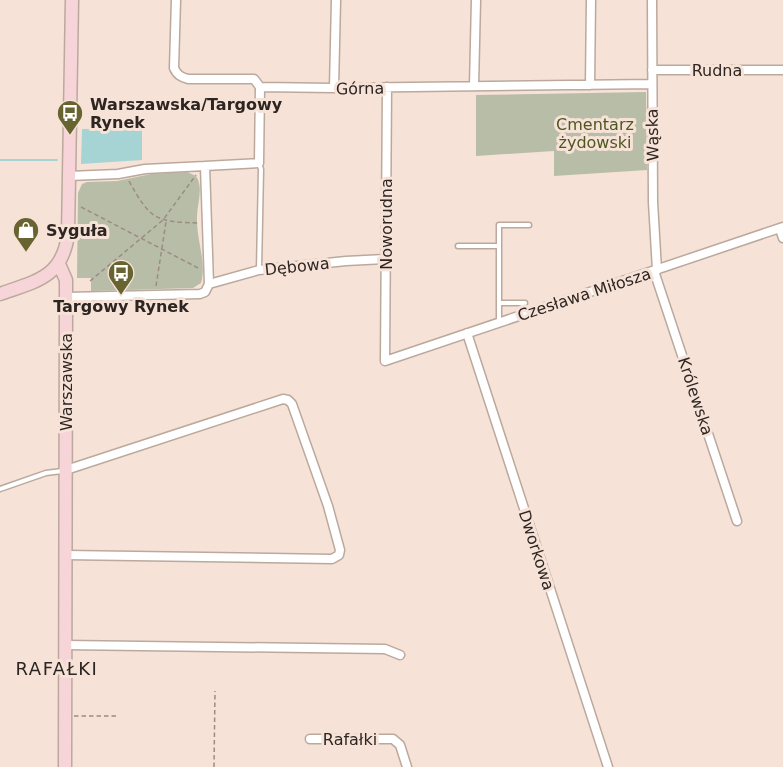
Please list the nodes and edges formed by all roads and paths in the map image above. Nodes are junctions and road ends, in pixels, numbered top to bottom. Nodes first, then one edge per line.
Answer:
1 (72, 0) edge
2 (176, 0) edge
3 (336, 0) edge
4 (476, 0) edge
5 (591, 0) edge
6 (652, 0) edge
7 (652, 70) junction
8 (783, 70) edge
9 (652, 84) junction
10 (590, 85) junction
11 (474, 86) junction
12 (260, 87) junction
13 (387, 87) junction
14 (334, 88) junction
15 (259, 164) junction
16 (205, 166) junction
17 (197, 174) dead end
18 (69, 176) junction
19 (128, 178) dead end
20 (81, 207) dead end
21 (163, 220) junction
22 (166, 221) junction
23 (199, 223) dead end
24 (529, 225) dead end
25 (781, 228) edge
26 (141, 238) junction
27 (783, 238) edge
28 (458, 246) dead end
29 (499, 246) junction
30 (162, 249) junction
31 (386, 260) junction
32 (59, 264) junction
33 (259, 270) junction
34 (656, 270) junction
35 (204, 271) dead end
36 (90, 281) dead end
37 (209, 284) junction
38 (155, 290) dead end
39 (0, 294) edge
40 (66, 297) junction
41 (499, 303) junction
42 (525, 303) dead end
43 (499, 322) junction
44 (467, 333) junction
45 (385, 361) joint
46 (66, 470) junction
47 (0, 489) edge
48 (737, 521) dead end
49 (65, 555) junction
50 (65, 645) junction
51 (400, 655) dead end
52 (215, 691) dead end
53 (65, 716) junction
54 (118, 716) dead end
55 (310, 739) dead end
56 (65, 767) edge
57 (214, 767) edge
58 (407, 767) edge
59 (608, 767) edge

1 - 18 street
2 - 12 street, Górna
3 - 14 street
4 - 11 street
5 - 10 street
6 - 7 street, Wąska
7 - 8 street, Rudna
7 - 9 street, Wąska
9 - 10 street
9 - 34 street, Wąska
10 - 11 street, Górna
11 - 13 street, Górna
12 - 14 street, Górna
12 - 15 street
13 - 14 street, Górna
13 - 31 street, Noworudna
15 - 16 street
15 - 33 lane
16 - 18 street
16 - 37 street
17 - 21 path
18 - 32 street
19 - 21 path
20 - 26 path
21 - 22 path
21 - 26 path
22 - 23 path
22 - 30 path
24 - 29 lane
25 - 27 street
25 - 34 street, Czesława Miłosza
26 - 30 path
26 - 36 path
28 - 29 lane
29 - 41 lane
30 - 35 path
30 - 38 path
31 - 33 street, Dębowa
31 - 45 street, Noworudna
32 - 39 street
32 - 40 street, Warszawska
33 - 37 street, Dębowa
34 - 43 street, Czesława Miłosza
34 - 48 street, Królewska
37 - 40 street
40 - 46 street, Warszawska
41 - 42 lane
41 - 43 lane
43 - 44 street, Czesława Miłosza
44 - 45 street, Czesława Miłosza
44 - 59 street, Dworkowa
46 - 47 lane
46 - 49 street, Warszawska
46 - 49 street
49 - 50 street, Warszawska
50 - 51 street
50 - 53 street, Warszawska
52 - 57 path
53 - 54 path
53 - 56 street, Warszawska
55 - 58 street, Rafałki

